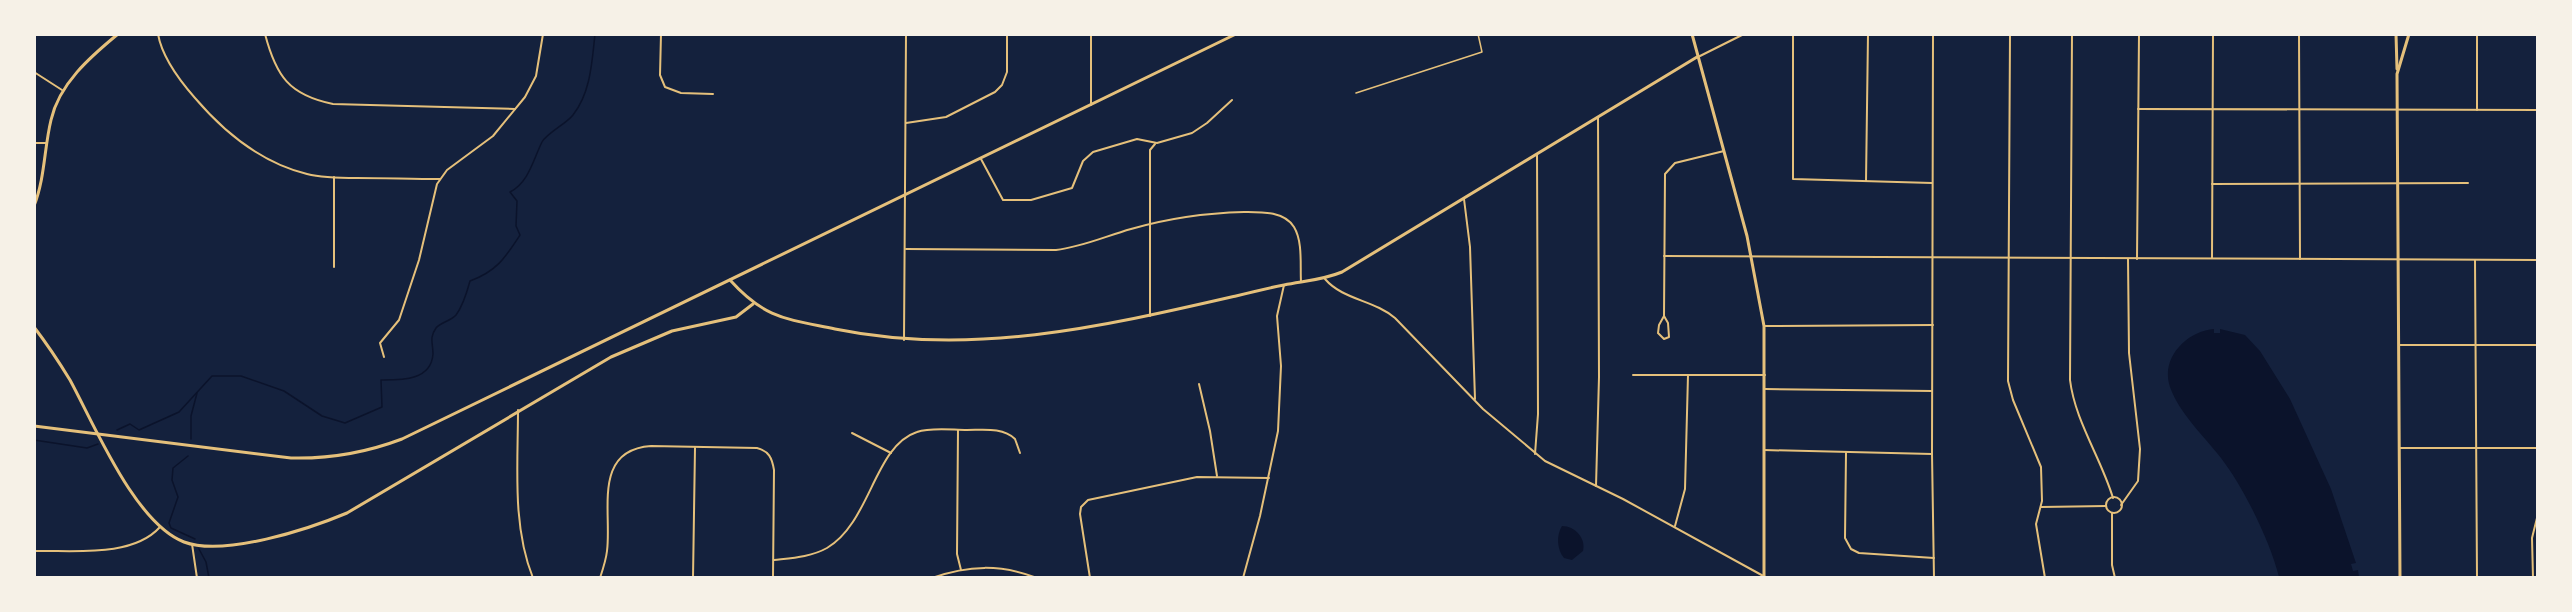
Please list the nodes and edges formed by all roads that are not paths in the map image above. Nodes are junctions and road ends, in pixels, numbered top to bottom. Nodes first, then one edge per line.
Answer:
1 (118, 34) edge
2 (158, 34) edge
3 (265, 34) edge
4 (543, 34) edge
5 (661, 34) edge
6 (906, 34) edge
7 (1007, 34) edge
8 (1091, 34) edge
9 (1236, 34) edge
10 (1478, 34) edge
11 (1692, 34) edge
12 (1744, 34) edge
13 (1793, 34) edge
14 (1868, 34) edge
15 (1934, 34) edge
16 (2010, 34) edge
17 (2072, 34) edge
18 (2139, 34) edge
19 (2212, 34) edge
20 (2299, 34) edge
21 (2396, 34) edge
22 (2409, 34) edge
23 (2477, 34) edge
24 (1697, 57) junction
25 (34, 72) edge
26 (2397, 74) junction
27 (62, 90) junction
28 (1356, 93) dead end
29 (713, 94) dead end
30 (1232, 100) dead end
31 (1091, 105) junction
32 (2212, 108) junction
33 (516, 109) junction
34 (2138, 109) junction
35 (2398, 109) junction
36 (2300, 110) junction
37 (2476, 110) junction
38 (2538, 110) edge
39 (1598, 117) junction
40 (906, 123) junction
41 (34, 143) edge
42 (47, 143) junction
43 (1157, 143) junction
44 (1724, 151) junction
45 (1537, 154) junction
46 (981, 159) junction
47 (334, 177) junction
48 (440, 179) junction
49 (1866, 181) junction
50 (1932, 183) junction
51 (2398, 183) junction
52 (2468, 183) dead end
53 (2211, 184) junction
54 (2300, 184) junction
55 (906, 195) junction
56 (1464, 199) junction
57 (34, 206) edge
58 (1151, 224) junction
59 (906, 249) junction
60 (1664, 256) junction
61 (1752, 256) junction
62 (1933, 257) junction
63 (2009, 258) junction
64 (2070, 258) junction
65 (2212, 258) junction
66 (2128, 259) junction
67 (2137, 259) junction
68 (2300, 259) junction
69 (2398, 260) junction
70 (2475, 260) junction
71 (2538, 260) edge
72 (334, 267) dead end
73 (1324, 279) junction
74 (730, 280) junction
75 (1301, 282) junction
76 (1284, 285) junction
77 (753, 304) junction
78 (1150, 316) junction
79 (1664, 316) junction
80 (1933, 325) junction
81 (1764, 326) junction
82 (34, 327) edge
83 (904, 340) junction
84 (2399, 345) junction
85 (2476, 345) junction
86 (2538, 345) edge
87 (384, 357) dead end
88 (1633, 375) dead end
89 (1688, 375) junction
90 (1765, 375) junction
91 (1199, 384) dead end
92 (1765, 389) junction
93 (1932, 391) junction
94 (1475, 400) junction
95 (519, 410) junction
96 (34, 426) edge
97 (958, 430) junction
98 (852, 433) dead end
99 (99, 435) junction
100 (694, 447) junction
101 (2399, 448) junction
102 (2477, 448) junction
103 (2537, 448) edge
104 (1764, 450) junction
105 (891, 453) junction
106 (1020, 453) dead end
107 (1846, 453) junction
108 (1535, 454) junction
109 (1932, 454) junction
110 (1217, 476) junction
111 (1269, 478) junction
112 (1596, 486) junction
113 (2113, 498) junction
114 (2537, 501) edge
115 (2121, 505) junction
116 (2106, 506) junction
117 (2041, 507) junction
118 (2112, 513) junction
119 (2537, 518) edge
120 (2538, 524) edge
121 (160, 526) junction
122 (1675, 527) junction
123 (192, 544) junction
124 (34, 551) edge
125 (1934, 558) junction
126 (773, 560) junction
127 (961, 570) junction
128 (1765, 577) edge
129 (197, 578) edge
130 (533, 578) edge
131 (600, 578) edge
132 (693, 578) edge
133 (773, 578) edge
134 (932, 578) edge
135 (1037, 578) edge
136 (1090, 578) edge
137 (1243, 578) edge
138 (1934, 578) edge
139 (2045, 578) edge
140 (2115, 578) edge
141 (2400, 578) edge
142 (2477, 578) edge
143 (2533, 578) edge

1 - 27 street
2 - 47 street
3 - 33 street
4 - 33 street
5 - 29 street
6 - 40 street
7 - 40 street
8 - 31 street
9 - 31 street
10 - 28 lane
11 - 24 street
12 - 24 street
13 - 49 street
14 - 49 street
15 - 50 street
16 - 63 street
17 - 64 street
18 - 34 street
19 - 32 street
20 - 36 street
21 - 26 street
22 - 26 street
23 - 37 street
24 - 39 street
24 - 44 street
25 - 27 street
26 - 35 street
27 - 42 street
30 - 43 street
31 - 46 street
32 - 34 street
32 - 36 street
32 - 53 street
33 - 48 street
34 - 67 street
35 - 36 street
35 - 37 street
35 - 51 street
36 - 54 street
37 - 38 street
39 - 45 street
39 - 112 street
40 - 55 street
41 - 42 street
42 - 57 street
43 - 46 street
43 - 58 street
44 - 60 street
44 - 61 street
45 - 56 street
45 - 108 street
46 - 55 street
47 - 48 street
47 - 72 street
48 - 87 street
49 - 50 street
50 - 62 street
51 - 52 street
51 - 54 street
51 - 69 street
53 - 54 street
53 - 65 street
54 - 68 street
55 - 59 street
55 - 74 street
56 - 73 street
56 - 94 street
58 - 59 street
58 - 75 street
58 - 78 street
59 - 83 street
60 - 61 street
60 - 79 street
61 - 62 street
61 - 81 street
62 - 63 street
62 - 80 street
63 - 64 street
63 - 117 street
64 - 66 street
64 - 113 street
65 - 67 street
65 - 68 street
66 - 67 street
66 - 115 street
68 - 69 street
69 - 70 street
69 - 84 street
70 - 71 street
70 - 85 street
73 - 75 street
73 - 94 street
74 - 77 street
74 - 99 street
75 - 76 street
76 - 78 street
76 - 111 street
77 - 83 street
77 - 95 street
78 - 83 street
79 - 79 street
80 - 81 street
80 - 93 street
81 - 90 street
82 - 99 street
84 - 85 street
84 - 101 street
85 - 86 street
85 - 102 street
88 - 89 street
89 - 90 street
89 - 122 street
90 - 92 street
91 - 110 street
92 - 93 street
92 - 104 street
93 - 109 street
94 - 108 street
95 - 123 street
95 - 130 street
96 - 99 street
97 - 105 street
97 - 106 street
97 - 127 street
98 - 105 street
99 - 121 street
100 - 126 street
100 - 131 street
100 - 132 street
101 - 102 street
101 - 141 street
102 - 103 street
102 - 142 street
103 - 114 street
104 - 107 street
104 - 128 street
105 - 126 street
107 - 109 street
107 - 125 street
108 - 112 street
109 - 125 street
110 - 111 street
110 - 136 street
111 - 137 street
112 - 122 street
113 - 115 street
113 - 116 street
114 - 119 street
115 - 118 street
116 - 117 street
116 - 118 street
117 - 139 street
118 - 140 street
119 - 120 street
119 - 143 street
121 - 123 street
121 - 124 street
122 - 128 street
123 - 129 street
125 - 138 street
126 - 133 street
127 - 134 street
127 - 135 street

